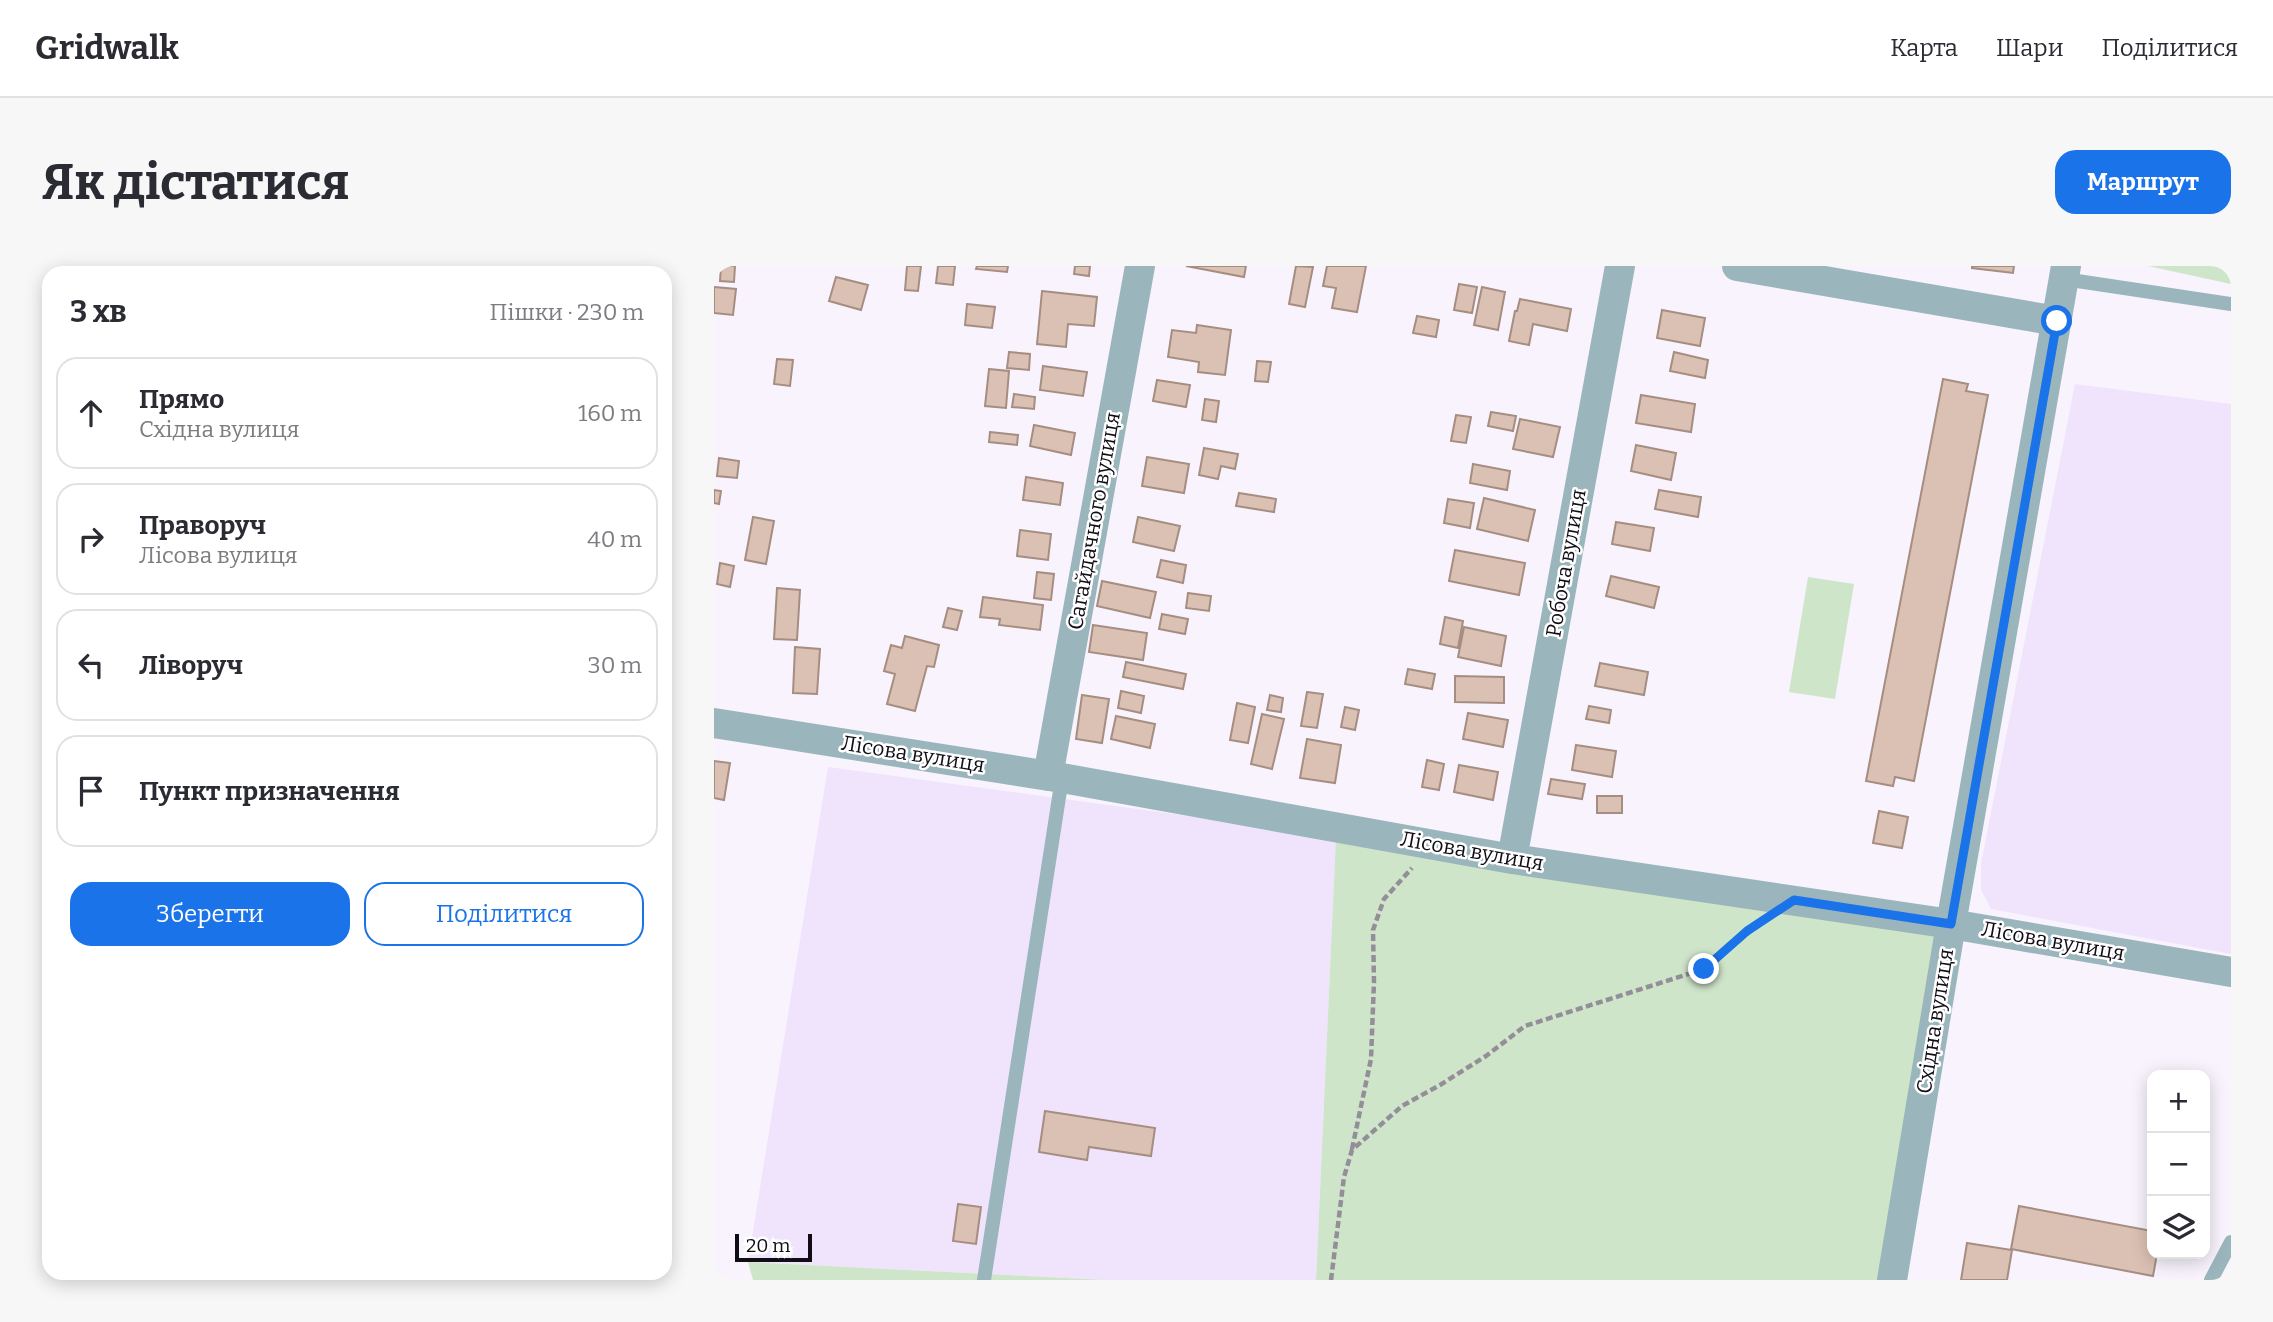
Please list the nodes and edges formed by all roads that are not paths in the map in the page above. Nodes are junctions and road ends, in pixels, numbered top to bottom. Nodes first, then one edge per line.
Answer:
1 (1140, 266) edge
2 (1620, 266) edge
3 (1737, 266) edge
4 (2065, 273) edge
5 (2231, 304) edge
6 (2057, 321) junction
7 (714, 723) edge
8 (1055, 777) junction
9 (1512, 859) junction
10 (1951, 924) junction
11 (2231, 972) edge
12 (2231, 1242) edge
13 (984, 1280) edge
14 (1892, 1280) edge
15 (2211, 1280) edge

1 - 8 street, Сагайдачного вулиця
2 - 9 street, Робоча вулиця
3 - 6 street
4 - 5 lane
4 - 6 street, Східна вулиця
6 - 10 street, Східна вулиця
7 - 8 street, Лісова вулиця
8 - 9 street, Лісова вулиця
8 - 13 lane
9 - 10 street, Лісова вулиця
10 - 11 street, Лісова вулиця
10 - 14 street, Східна вулиця
12 - 15 lane

